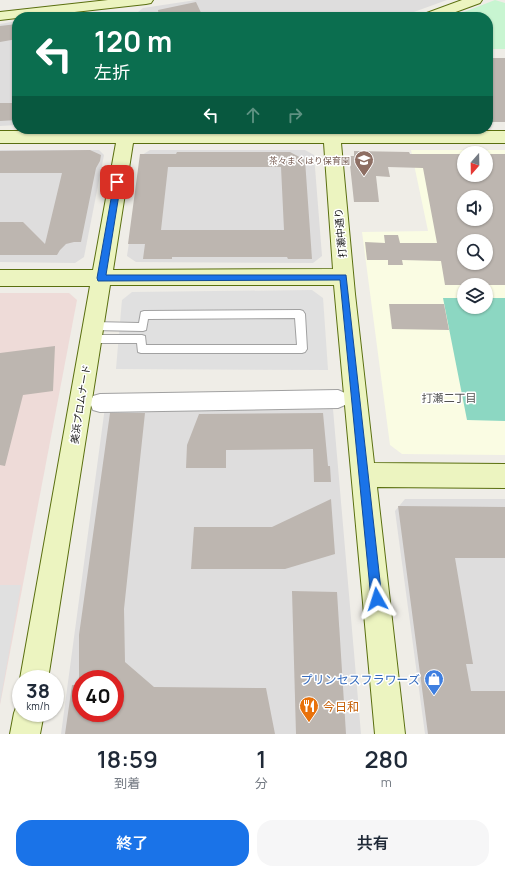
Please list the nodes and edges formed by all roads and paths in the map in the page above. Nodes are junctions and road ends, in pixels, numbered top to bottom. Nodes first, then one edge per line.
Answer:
1 (72, 0) edge
2 (146, 0) edge
3 (475, 0) edge
4 (122, 2) junction
5 (0, 8) edge
6 (35, 12) edge
7 (122, 12) edge
8 (443, 12) edge
9 (12, 15) edge
10 (0, 16) edge
11 (94, 134) edge
12 (125, 134) edge
13 (331, 134) edge
14 (374, 134) edge
15 (0, 137) edge
16 (505, 137) edge
17 (344, 277) junction
18 (0, 278) edge
19 (101, 278) junction
20 (143, 327) junction
21 (92, 332) junction
22 (142, 340) junction
23 (338, 399) dead end
24 (100, 403) dead end
25 (364, 475) junction
26 (505, 476) edge
27 (36, 670) edge
28 (27, 722) edge
29 (25, 734) edge
30 (390, 734) edge

1 - 5 street
2 - 4 street
3 - 8 street
4 - 6 street
4 - 7 street
9 - 10 street
11 - 15 street
12 - 19 street, 美浜プロムナード
13 - 17 street, 打瀬中通り
14 - 16 street
17 - 19 street
17 - 25 street, 打瀬中通り
18 - 19 street
19 - 21 street, 美浜プロムナード
20 - 21 lane
20 - 22 lane
20 - 22 lane
21 - 22 lane
21 - 27 street, 美浜プロムナード
23 - 24 street
25 - 26 street
25 - 30 street, 打瀬中通り
28 - 29 street

